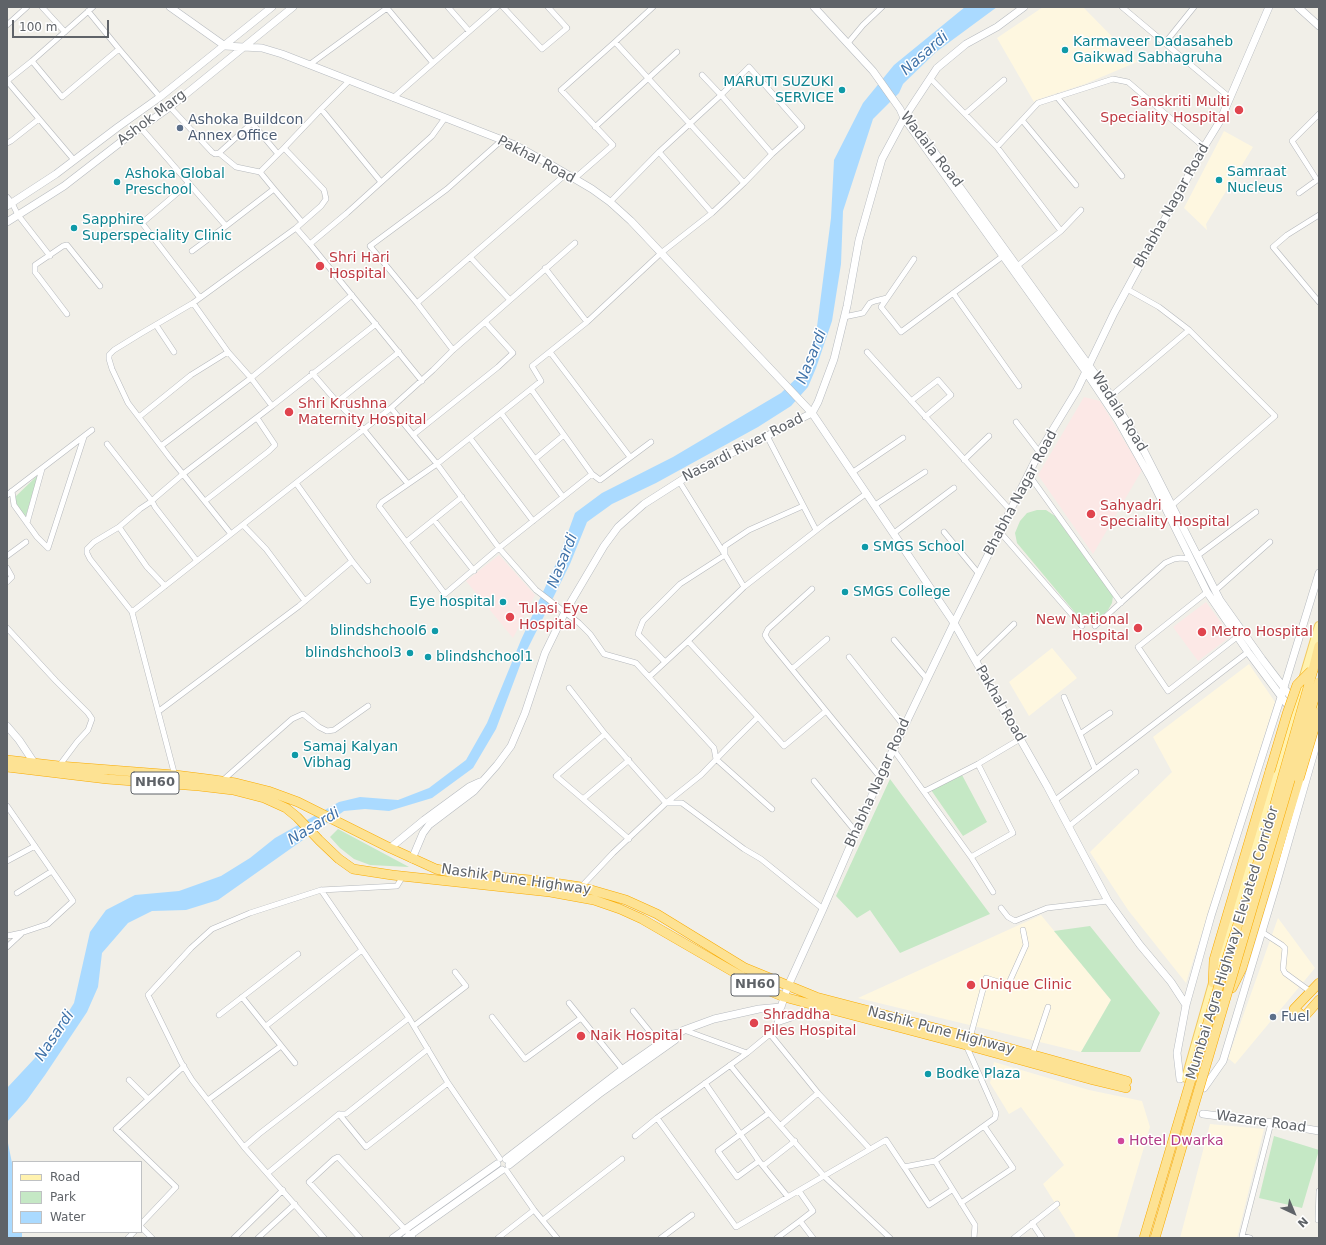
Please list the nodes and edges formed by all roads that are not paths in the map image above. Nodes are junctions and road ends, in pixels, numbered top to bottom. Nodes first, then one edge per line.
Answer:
1 (27, 7) edge
2 (42, 7) edge
3 (93, 7) edge
4 (170, 7) edge
5 (272, 7) edge
6 (293, 7) edge
7 (387, 7) edge
8 (448, 7) edge
9 (497, 7) edge
10 (503, 7) edge
11 (548, 7) edge
12 (654, 7) edge
13 (814, 7) edge
14 (882, 7) edge
15 (1024, 7) edge
16 (1122, 7) edge
17 (1194, 7) edge
18 (1269, 7) edge
19 (1298, 7) edge
20 (88, 11) junction
21 (7, 25) edge
22 (1319, 26) edge
23 (469, 31) junction
24 (65, 32) junction
25 (615, 42) junction
26 (1165, 43) junction
27 (848, 44) junction
28 (225, 46) junction
29 (243, 48) junction
30 (119, 49) junction
31 (677, 52) dead end
32 (32, 61) junction
33 (433, 63) junction
34 (308, 65) junction
35 (702, 75) dead end
36 (648, 78) junction
37 (930, 78) junction
38 (1004, 80) dead end
39 (7, 81) edge
40 (349, 81) junction
41 (721, 95) junction
42 (160, 97) junction
43 (1057, 97) junction
44 (1229, 97) junction
45 (393, 98) junction
46 (170, 106) junction
47 (321, 109) junction
48 (965, 114) junction
49 (1319, 114) edge
50 (905, 116) junction
51 (444, 118) junction
52 (40, 119) junction
53 (1022, 120) junction
54 (690, 124) junction
55 (595, 126) junction
56 (140, 127) junction
57 (502, 140) junction
58 (7, 143) edge
59 (998, 146) junction
60 (1204, 147) junction
61 (284, 148) junction
62 (659, 152) junction
63 (219, 153) junction
64 (278, 154) junction
65 (772, 154) junction
66 (74, 160) junction
67 (260, 172) junction
68 (566, 174) junction
69 (1122, 176) dead end
70 (574, 179) junction
71 (381, 182) junction
72 (189, 183) junction
73 (744, 183) junction
74 (1076, 185) dead end
75 (274, 189) junction
76 (1299, 193) dead end
77 (9, 202) edge
78 (610, 202) junction
79 (1081, 210) dead end
80 (712, 213) junction
81 (18, 215) junction
82 (1318, 217) edge
83 (7, 222) edge
84 (302, 222) junction
85 (226, 226) junction
86 (296, 228) junction
87 (1061, 231) junction
88 (575, 243) dead end
89 (310, 244) junction
90 (192, 251) dead end
91 (661, 253) junction
92 (50, 256) junction
93 (1003, 256) junction
94 (470, 257) junction
95 (914, 259) dead end
96 (545, 268) junction
97 (1015, 268) junction
98 (100, 286) dead end
99 (1127, 288) junction
100 (953, 293) junction
101 (352, 295) junction
102 (200, 298) junction
103 (887, 298) junction
104 (510, 300) junction
105 (1319, 302) edge
106 (193, 303) junction
107 (417, 303) junction
108 (67, 314) dead end
109 (844, 317) junction
110 (485, 322) junction
111 (587, 322) junction
112 (156, 324) junction
113 (376, 324) junction
114 (1189, 330) junction
115 (453, 350) junction
116 (174, 352) dead end
117 (228, 352) junction
118 (399, 352) junction
119 (550, 352) junction
120 (867, 352) dead end
121 (1089, 365) junction
122 (1086, 372) junction
123 (312, 373) junction
124 (251, 378) junction
125 (422, 381) junction
126 (1019, 386) dead end
127 (531, 389) junction
128 (1112, 396) junction
129 (911, 401) junction
130 (337, 402) junction
131 (272, 406) junction
132 (391, 408) junction
133 (810, 410) junction
134 (500, 413) junction
135 (138, 417) junction
136 (925, 417) junction
137 (258, 418) junction
138 (1016, 422) dead end
139 (92, 430) dead end
140 (364, 430) junction
141 (413, 435) junction
142 (564, 435) junction
143 (767, 436) junction
144 (989, 436) dead end
145 (84, 437) junction
146 (470, 438) junction
147 (903, 438) dead end
148 (650, 442) dead end
149 (107, 444) dead end
150 (161, 446) junction
151 (1040, 453) junction
152 (630, 457) junction
153 (534, 459) junction
154 (964, 460) junction
155 (437, 464) junction
156 (42, 469) junction
157 (853, 472) junction
158 (925, 472) dead end
159 (183, 474) junction
160 (592, 474) junction
161 (1029, 475) junction
162 (679, 482) junction
163 (296, 483) junction
164 (408, 484) junction
165 (954, 488) dead end
166 (12, 491) junction
167 (867, 493) junction
168 (7, 495) edge
169 (462, 497) junction
170 (563, 497) junction
171 (205, 501) junction
172 (152, 502) junction
173 (875, 505) junction
174 (803, 506) junction
175 (1169, 507) junction
176 (1011, 511) junction
177 (1256, 512) dead end
178 (434, 520) junction
179 (533, 521) junction
180 (27, 523) junction
181 (243, 524) junction
182 (118, 527) junction
183 (816, 530) junction
184 (944, 532) dead end
185 (1000, 532) junction
186 (894, 533) junction
187 (231, 534) junction
188 (26, 542) dead end
189 (406, 542) junction
190 (1270, 542) dead end
191 (499, 548) junction
192 (725, 555) junction
193 (7, 556) edge
194 (1194, 557) junction
195 (197, 561) junction
196 (352, 561) junction
197 (7, 568) edge
198 (474, 571) junction
199 (1319, 573) edge
200 (978, 574) junction
201 (368, 580) dead end
202 (7, 582) edge
203 (166, 586) junction
204 (744, 587) junction
205 (812, 589) dead end
206 (1216, 590) junction
207 (1207, 592) junction
208 (305, 601) junction
209 (1121, 603) junction
210 (132, 612) junction
211 (565, 612) junction
212 (954, 622) junction
213 (1014, 624) dead end
214 (1082, 626) dead end
215 (1095, 626) dead end
216 (1319, 626) edge
217 (7, 628) edge
218 (1237, 637) junction
219 (827, 639) dead end
220 (894, 640) dead end
221 (688, 641) junction
222 (1319, 646) edge
223 (1248, 652) junction
224 (849, 657) dead end
225 (665, 662) junction
226 (976, 662) junction
227 (792, 670) junction
228 (1312, 670) junction
229 (649, 676) junction
230 (926, 679) junction
231 (1319, 682) edge
232 (569, 688) dead end
233 (1284, 688) junction
234 (1064, 697) dead end
235 (1281, 697) junction
236 (1319, 700) edge
237 (1296, 703) junction
238 (368, 706) dead end
239 (158, 711) junction
240 (826, 711) junction
241 (1319, 712) edge
242 (1110, 713) dead end
243 (1293, 713) junction
244 (758, 717) junction
245 (7, 726) edge
246 (904, 726) junction
247 (1311, 728) junction
248 (605, 734) junction
249 (1080, 734) junction
250 (1020, 739) junction
251 (1318, 739) edge
252 (893, 749) junction
253 (716, 759) junction
254 (7, 760) edge
255 (629, 760) junction
256 (35, 764) junction
257 (978, 764) junction
258 (7, 767) edge
259 (1095, 769) junction
260 (58, 770) junction
261 (1136, 772) dead end
262 (175, 775) junction
263 (880, 777) junction
264 (484, 780) junction
265 (222, 781) junction
266 (814, 781) dead end
267 (176, 785) junction
268 (925, 791) junction
269 (583, 799) junction
270 (1054, 800) junction
271 (666, 803) junction
272 (7, 806) edge
273 (772, 809) dead end
274 (1068, 827) junction
275 (856, 832) junction
276 (629, 839) junction
277 (35, 846) junction
278 (390, 848) junction
279 (971, 857) junction
280 (412, 859) junction
281 (7, 861) edge
282 (52, 871) junction
283 (403, 876) junction
284 (581, 887) junction
285 (321, 890) junction
286 (994, 892) dead end
287 (17, 893) dead end
288 (576, 897) junction
289 (1108, 901) junction
290 (1001, 908) dead end
291 (823, 909) junction
292 (1023, 930) dead end
293 (1262, 932) junction
294 (21, 933) junction
295 (7, 936) edge
296 (7, 947) edge
297 (362, 950) junction
298 (298, 954) dead end
299 (455, 972) dead end
300 (1212, 983) junction
301 (1319, 983) edge
302 (788, 986) junction
303 (1232, 988) junction
304 (1311, 992) junction
305 (242, 997) junction
306 (784, 997) junction
307 (1319, 1000) edge
308 (569, 1003) dead end
309 (1186, 1005) junction
310 (781, 1007) junction
311 (823, 1007) junction
312 (1048, 1007) dead end
313 (633, 1011) dead end
314 (219, 1015) dead end
315 (492, 1017) dead end
316 (409, 1018) junction
317 (581, 1018) junction
318 (777, 1023) junction
319 (266, 1026) junction
320 (414, 1026) junction
321 (682, 1032) junction
322 (770, 1034) junction
323 (968, 1042) junction
324 (659, 1043) junction
325 (281, 1046) junction
326 (428, 1049) junction
327 (747, 1053) junction
328 (1032, 1055) junction
329 (295, 1063) dead end
330 (730, 1065) junction
331 (184, 1066) junction
332 (624, 1071) junction
333 (1183, 1079) joint
334 (129, 1080) dead end
335 (448, 1082) junction
336 (704, 1084) junction
337 (1204, 1088) joint
338 (818, 1093) junction
339 (148, 1099) junction
340 (208, 1100) junction
341 (769, 1113) junction
342 (339, 1114) junction
343 (1203, 1114) dead end
344 (657, 1118) junction
345 (1271, 1123) junction
346 (781, 1125) junction
347 (984, 1126) junction
348 (1319, 1131) edge
349 (740, 1135) junction
350 (635, 1136) dead end
351 (795, 1142) junction
352 (244, 1147) junction
353 (870, 1149) junction
354 (622, 1159) dead end
355 (759, 1161) junction
356 (935, 1161) junction
357 (503, 1164) junction
358 (763, 1166) junction
359 (904, 1167) junction
360 (268, 1173) junction
361 (824, 1176) junction
362 (283, 1190) junction
363 (799, 1190) junction
364 (952, 1190) junction
365 (1319, 1191) edge
366 (788, 1196) junction
367 (961, 1203) junction
368 (295, 1204) junction
369 (1057, 1204) dead end
370 (534, 1210) junction
371 (692, 1215) dead end
372 (543, 1220) junction
373 (1318, 1220) dead end
374 (800, 1222) junction
375 (1032, 1223) junction
376 (142, 1225) edge
377 (142, 1227) edge
378 (409, 1235) edge
379 (152, 1238) edge
380 (234, 1238) edge
381 (258, 1238) edge
382 (324, 1238) edge
383 (360, 1238) edge
384 (394, 1238) edge
385 (498, 1238) edge
386 (558, 1238) edge
387 (661, 1238) edge
388 (777, 1238) edge
389 (813, 1238) edge
390 (890, 1238) edge
391 (974, 1238) edge
392 (1014, 1238) edge
393 (1042, 1238) edge
394 (1144, 1238) edge
395 (1155, 1238) edge
396 (1250, 1238) edge

1 - 21 street
2 - 24 street
3 - 20 street
4 - 28 street
5 - 28 street, Ashok Marg
6 - 29 street, Ashok Marg
7 - 33 street
7 - 34 street
8 - 23 street
9 - 23 street
10 - 11 street
12 - 25 street
13 - 27 street, Wadala Road
14 - 27 street
15 - 37 street
16 - 26 street
17 - 26 street
18 - 44 street, Bhabha Nagar Road
19 - 22 street
20 - 24 street
20 - 30 street
23 - 33 street
24 - 32 street
25 - 36 street
25 - 55 street
26 - 44 street
27 - 50 street, Wadala Road
28 - 29 street, Pakhal Road
28 - 42 street, Ashok Marg
29 - 34 street, Pakhal Road
29 - 46 street, Ashok Marg
30 - 32 street
30 - 42 street
31 - 36 street
32 - 39 street
33 - 45 street
34 - 40 street, Pakhal Road
35 - 41 street
36 - 54 street
36 - 55 street
37 - 48 street
37 - 50 street
38 - 48 street
39 - 52 street
40 - 45 street, Pakhal Road
40 - 47 street
41 - 54 street
41 - 65 street
41 - 65 street
42 - 66 street, Ashok Marg
43 - 53 street
43 - 60 street
43 - 69 street
44 - 60 street, Bhabha Nagar Road
45 - 51 street, Pakhal Road
46 - 56 street, Ashok Marg
46 - 63 street
47 - 61 street
47 - 71 street
48 - 59 street
49 - 76 street
50 - 93 street, Wadala Road
50 - 97 street, Wadala Road
50 - 109 street
51 - 57 street, Pakhal Road
51 - 71 street
52 - 58 street
52 - 66 street
53 - 59 street
53 - 74 street
54 - 62 street
54 - 73 street
55 - 70 street
56 - 72 street
56 - 81 street, Ashok Marg
57 - 68 street, Pakhal Road
57 - 107 street
59 - 87 street
60 - 99 street, Bhabha Nagar Road
61 - 64 street
61 - 84 street
62 - 78 street
62 - 80 street
63 - 64 street
63 - 67 street
64 - 67 street
65 - 73 street
66 - 77 street, Ashok Marg
67 - 75 street
68 - 70 street, Pakhal Road
68 - 94 street
70 - 78 street, Pakhal Road
71 - 89 street
72 - 85 street
72 - 102 street
73 - 80 street
75 - 84 street
75 - 85 street
77 - 81 street
78 - 91 street, Pakhal Road
79 - 87 street
80 - 91 street
81 - 83 street, Ashok Marg
81 - 92 street
82 - 105 street
84 - 86 street
85 - 90 street
86 - 89 street
86 - 102 street
87 - 97 street
88 - 96 street
89 - 101 street
91 - 111 street
91 - 133 street, Pakhal Road
92 - 98 street
92 - 108 street
93 - 97 street, Wadala Road
93 - 100 street
94 - 104 street
94 - 107 street
95 - 103 street
96 - 104 street
96 - 111 street
97 - 121 street, Wadala Road
97 - 122 street, Wadala Road
99 - 114 street
99 - 121 street, Bhabha Nagar Road
100 - 103 street
100 - 126 street
101 - 113 street
101 - 124 street
102 - 106 street
103 - 109 street
104 - 110 street
106 - 112 street
106 - 117 street
107 - 115 street
109 - 133 street
110 - 115 street
110 - 141 street
111 - 119 street
112 - 116 street
112 - 135 street
113 - 118 street
113 - 123 street
114 - 128 street
114 - 175 street
115 - 125 street
117 - 124 street
117 - 135 street
118 - 125 street
118 - 130 street
119 - 127 street
119 - 152 street
120 - 129 street
121 - 122 street, Bhabha Nagar Road
121 - 128 street, Wadala Road
122 - 151 street, Bhabha Nagar Road
122 - 175 street, Wadala Road
123 - 130 street
123 - 131 street
124 - 131 street
124 - 150 street
125 - 132 street
127 - 134 street
127 - 142 street
128 - 175 street, Wadala Road
129 - 136 street
129 - 136 street
130 - 140 street
131 - 137 street
132 - 140 street
132 - 141 street
133 - 143 street, Nasardi River Road
133 - 157 street, Pakhal Road
134 - 146 street
134 - 153 street
135 - 150 street
136 - 154 street
137 - 159 street
137 - 171 street
138 - 151 street
139 - 145 street
140 - 163 street
140 - 164 street
141 - 155 street
142 - 153 street
142 - 160 street
143 - 162 street, Nasardi River Road
143 - 174 street
144 - 154 street
145 - 156 street
145 - 180 street
146 - 155 street
146 - 179 street
147 - 157 street
148 - 152 street
149 - 172 street
150 - 159 street
151 - 161 street, Bhabha Nagar Road
152 - 160 street
153 - 170 street
154 - 176 street
155 - 164 street
155 - 169 street
156 - 166 street
156 - 180 street
157 - 167 street, Pakhal Road
158 - 173 street
159 - 171 street
159 - 172 street
160 - 170 street
161 - 176 street, Bhabha Nagar Road
161 - 209 street
162 - 192 street
162 - 211 street, Nasardi River Road
163 - 181 street
163 - 196 street
164 - 189 street
165 - 186 street
166 - 168 street
166 - 180 street
167 - 173 street, Pakhal Road
167 - 183 street
169 - 178 street
169 - 191 street
170 - 179 street
171 - 187 street
172 - 182 street
172 - 195 street
173 - 186 street, Pakhal Road
174 - 183 street
174 - 192 street
175 - 194 street, Wadala Road
176 - 185 street, Bhabha Nagar Road
177 - 194 street
178 - 189 street
178 - 198 street
179 - 191 street
181 - 187 street
181 - 208 street
182 - 203 street
182 - 210 street
183 - 204 street
184 - 200 street
185 - 200 street, Bhabha Nagar Road
185 - 214 street
186 - 212 street, Pakhal Road
187 - 195 street
188 - 193 street
189 - 198 street
190 - 206 street
191 - 198 street
191 - 211 street
192 - 204 street
192 - 225 street
194 - 206 street, Wadala Road
194 - 207 street, Wadala Road
194 - 209 street
195 - 203 street
196 - 201 street
196 - 208 street
197 - 202 street
199 - 233 street
200 - 212 street, Bhabha Nagar Road
203 - 210 street
204 - 221 street
205 - 227 street
206 - 233 street, Wadala Road
207 - 218 street, Wadala Road
207 - 218 street
208 - 239 street
209 - 215 street
210 - 239 street
211 - 229 street
211 - 264 street, Nasardi River Road
212 - 226 street, Pakhal Road
212 - 230 street, Bhabha Nagar Road
213 - 226 street
216 - 237 main road
217 - 260 street
218 - 223 street, Wadala Road
219 - 227 street
220 - 230 street
221 - 225 street
221 - 244 street
222 - 228 highway, Mumbai Agra Highway Elevated Corridor
223 - 235 street, Wadala Road
223 - 259 street
224 - 246 street
225 - 229 street
226 - 250 street, Pakhal Road
227 - 240 street
228 - 300 highway, bridge
228 - 394 highway, Mumbai Agra Highway Elevated Corridor, bridge
229 - 253 street
230 - 246 street, Bhabha Nagar Road
231 - 395 highway, Mumbai Agra Highway Elevated Corridor, bridge
232 - 248 street
233 - 235 street
233 - 237 street, Wadala Road
234 - 249 street
235 - 243 street, Wadala Road
235 - 309 street
236 - 247 main road
237 - 243 main road
237 - 247 street, Wadala Road
238 - 265 street
239 - 262 street
240 - 244 street
240 - 263 street
241 - 303 highway, bridge
242 - 249 street
243 - 247 street, Wadala Road
243 - 300 main road
244 - 253 street
245 - 256 street
246 - 252 street, Bhabha Nagar Road
247 - 251 street, Wadala Road
247 - 303 main road
248 - 255 street
248 - 269 street
249 - 259 street
250 - 257 street
250 - 270 street, Pakhal Road
251 - 293 street
252 - 263 street, Bhabha Nagar Road
252 - 268 street
253 - 271 street
253 - 273 street
254 - 256 highway, Nashik Pune Highway / NH60
255 - 269 street
255 - 271 street
256 - 260 highway, Nashik Pune Highway / NH60
257 - 268 street
257 - 279 street
258 - 260 highway, Nashik Pune Highway / NH60
259 - 270 street
260 - 262 highway, Nashik Pune Highway / NH60
260 - 267 highway, Nashik Pune Highway / NH60
261 - 274 street
262 - 265 highway, Nashik Pune Highway / NH60
262 - 267 street
263 - 275 street, Bhabha Nagar Road
264 - 278 street
264 - 280 street, Nasardi River Road
265 - 278 highway, Nashik Pune Highway / NH60
266 - 275 street
267 - 283 highway, Nashik Pune Highway / NH60
268 - 279 street
269 - 276 street
270 - 274 street, Pakhal Road
271 - 276 street
271 - 291 street
272 - 277 street
274 - 289 street, Pakhal Road
275 - 291 street, Bhabha Nagar Road
276 - 284 street
277 - 281 street
277 - 282 street
278 - 280 highway, Nashik Pune Highway / NH60
279 - 286 street
280 - 284 highway, Nashik Pune Highway / NH60
282 - 287 street
282 - 294 street
283 - 285 street
283 - 288 highway, NH60
284 - 288 street
284 - 302 highway, Nashik Pune Highway / NH60
285 - 297 street
285 - 331 street
288 - 306 highway, NH60
289 - 290 street
289 - 309 street, Pakhal Road
291 - 302 street, Bhabha Nagar Road
292 - 323 street
293 - 304 street
293 - 337 street
294 - 295 street
294 - 296 street
297 - 316 street
297 - 319 street
298 - 305 street
299 - 320 street
300 - 333 main road
301 - 304 highway
302 - 306 street, Bhabha Nagar Road
302 - 323 highway, Nashik Pune Highway / NH60
303 - 337 main road
304 - 307 highway
305 - 314 street
305 - 319 street
306 - 310 street, Bhabha Nagar Road
306 - 311 highway, NH60
308 - 317 street
309 - 333 street
310 - 318 street
310 - 321 street
311 - 318 street
311 - 323 highway, NH60
312 - 328 street
313 - 324 street
315 - 317 street
316 - 320 street
316 - 352 street
317 - 332 street
318 - 322 street
319 - 325 street
320 - 326 street
321 - 324 street
321 - 327 street
321 - 332 street
322 - 327 street
322 - 338 street
323 - 328 highway, Nashik Pune Highway / NH60
323 - 328 highway, Nashik Pune Highway / NH60
323 - 347 street
324 - 332 street
325 - 329 street
325 - 340 street
326 - 335 street
326 - 342 street
327 - 330 street
330 - 336 street
330 - 341 street
331 - 339 street
331 - 340 street
332 - 357 street
334 - 339 street
335 - 342 street
335 - 357 street
336 - 344 street
336 - 349 street
338 - 346 street
338 - 353 street
339 - 376 street
340 - 352 street
341 - 346 street
341 - 349 street
342 - 360 street
343 - 345 street, Wazare Road
344 - 350 street
344 - 366 street
345 - 348 street, Wazare Road
345 - 396 street
346 - 351 street
347 - 356 street
347 - 367 street
349 - 355 street
349 - 355 street
351 - 358 street
351 - 361 street
352 - 360 street
353 - 359 street
353 - 361 street
354 - 372 street
355 - 358 street
356 - 359 street
356 - 364 street
357 - 370 street
357 - 378 street
358 - 366 street
359 - 364 street
360 - 362 street
361 - 363 street
361 - 390 street
362 - 368 street
362 - 380 street
363 - 366 street
363 - 374 street
364 - 367 street
365 - 373 street
367 - 391 street
368 - 381 street
368 - 382 street
369 - 375 street
370 - 372 street
370 - 385 street
371 - 387 street
372 - 386 street
374 - 388 street
374 - 389 street
375 - 392 street
375 - 393 street
377 - 379 street
378 - 383 street
378 - 384 street

